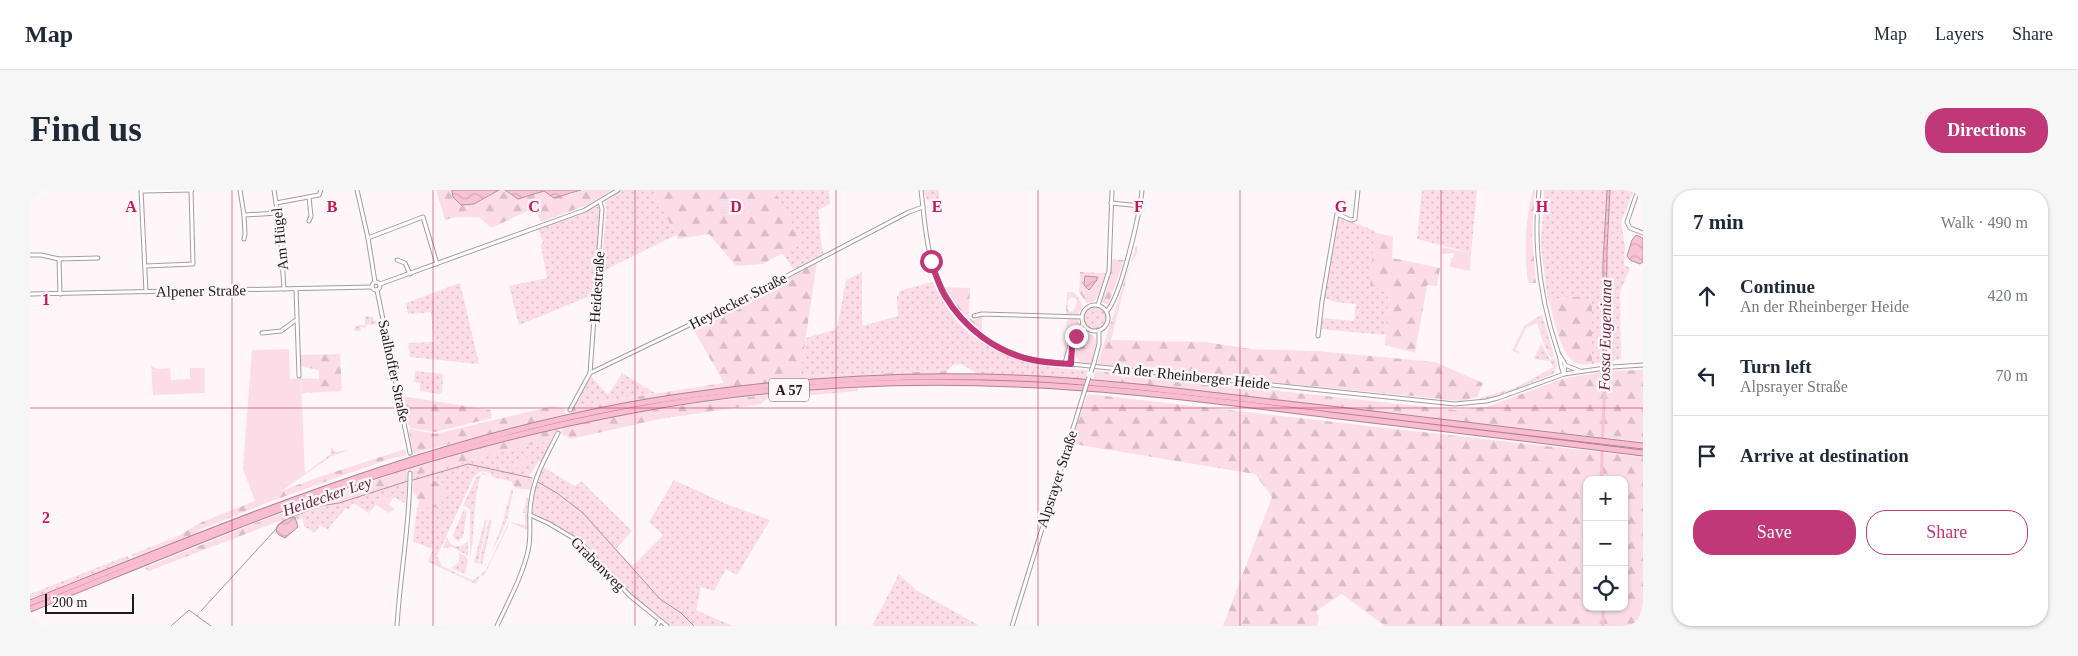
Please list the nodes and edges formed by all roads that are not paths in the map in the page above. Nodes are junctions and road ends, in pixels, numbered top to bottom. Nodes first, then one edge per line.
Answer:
1 (192, 190) edge
2 (240, 190) edge
3 (274, 190) edge
4 (321, 190) edge
5 (357, 190) edge
6 (618, 190) edge
7 (921, 190) edge
8 (1112, 190) edge
9 (1142, 190) edge
10 (1358, 190) edge
11 (1540, 190) edge
12 (1638, 190) edge
13 (142, 191) edge
14 (309, 197) junction
15 (600, 202) junction
16 (276, 203) junction
17 (1111, 203) junction
18 (1141, 206) junction
19 (923, 207) junction
20 (278, 213) junction
21 (244, 215) junction
22 (309, 221) dead end
23 (1643, 233) edge
24 (244, 238) dead end
25 (368, 238) junction
26 (30, 255) edge
27 (98, 258) dead end
28 (59, 259) junction
29 (397, 260) dead end
30 (437, 264) junction
31 (146, 266) junction
32 (410, 274) junction
33 (375, 282) junction
34 (380, 284) junction
35 (372, 287) junction
36 (284, 289) junction
37 (296, 289) junction
38 (377, 290) junction
39 (146, 292) junction
40 (30, 294) edge
41 (60, 294) junction
42 (1098, 305) junction
43 (1107, 310) junction
44 (974, 316) dead end
45 (1082, 317) junction
46 (297, 319) junction
47 (1083, 324) junction
48 (1086, 328) junction
49 (1098, 331) junction
50 (262, 333) dead end
51 (1318, 336) dead end
52 (1560, 355) junction
53 (1065, 364) junction
54 (1071, 364) junction
55 (1565, 364) junction
56 (1643, 365) edge
57 (1580, 371) junction
58 (590, 373) junction
59 (1564, 374) junction
60 (299, 376) dead end
61 (570, 410) dead end
62 (558, 433) dead end
63 (1643, 446) edge
64 (410, 453) tunnel mouth
65 (1643, 453) edge
66 (410, 473) tunnel mouth
67 (530, 515) junction
68 (30, 603) edge
69 (30, 609) edge
70 (1643, 618) edge
71 (660, 620) junction
72 (397, 626) edge
73 (496, 626) edge
74 (656, 626) edge
75 (667, 626) edge
76 (1012, 626) edge
77 (1640, 626) edge

1 - 13 street
1 - 31 street
2 - 21 street
3 - 16 street, Am Hügel
4 - 14 street
5 - 25 street
6 - 15 street
7 - 19 street, An der Rheinberger Heide
8 - 17 street
9 - 18 street, Alpsrayer Straße
10 - 51 street
11 - 52 street
12 - 23 street
13 - 31 street
14 - 16 street
14 - 22 street
15 - 30 street
15 - 58 street, Heidestraße
16 - 20 street, Am Hügel
17 - 18 street
17 - 42 street
18 - 43 street, Alpsrayer Straße
19 - 53 street, An der Rheinberger Heide
19 - 58 street, Heydecker Straße
20 - 21 street
20 - 36 street, Am Hügel
21 - 24 street
25 - 30 street
25 - 33 street
26 - 28 street
27 - 28 street
28 - 41 street
29 - 32 street
30 - 32 street
31 - 39 street
32 - 34 street
33 - 34 street
33 - 35 street
34 - 38 street
35 - 37 street, Alpener Straße
35 - 38 street
36 - 37 street, Alpener Straße
36 - 39 street, Alpener Straße
37 - 46 street
38 - 64 street, Saalhoffer Straße
39 - 41 street, Alpener Straße
40 - 41 street, Alpener Straße
42 - 43 street
42 - 45 street
43 - 49 street, Alpsrayer Straße
44 - 45 street
45 - 47 street
46 - 50 street
46 - 60 street
47 - 48 street
47 - 53 street
48 - 49 street
48 - 54 street
49 - 76 street, Alpsrayer Straße, bridge
52 - 55 street
52 - 59 street
53 - 54 street, An der Rheinberger Heide
54 - 59 street, An der Rheinberger Heide
55 - 57 street
55 - 59 street
56 - 57 street, An der Rheinberger Heide
57 - 59 street, An der Rheinberger Heide
58 - 61 street
62 - 67 street
63 - 68 highway, A 57
65 - 69 highway, A 57
66 - 72 street
67 - 71 street, Grabenweg
67 - 73 street
70 - 77 main road
71 - 74 street
71 - 75 street, Grabenweg

